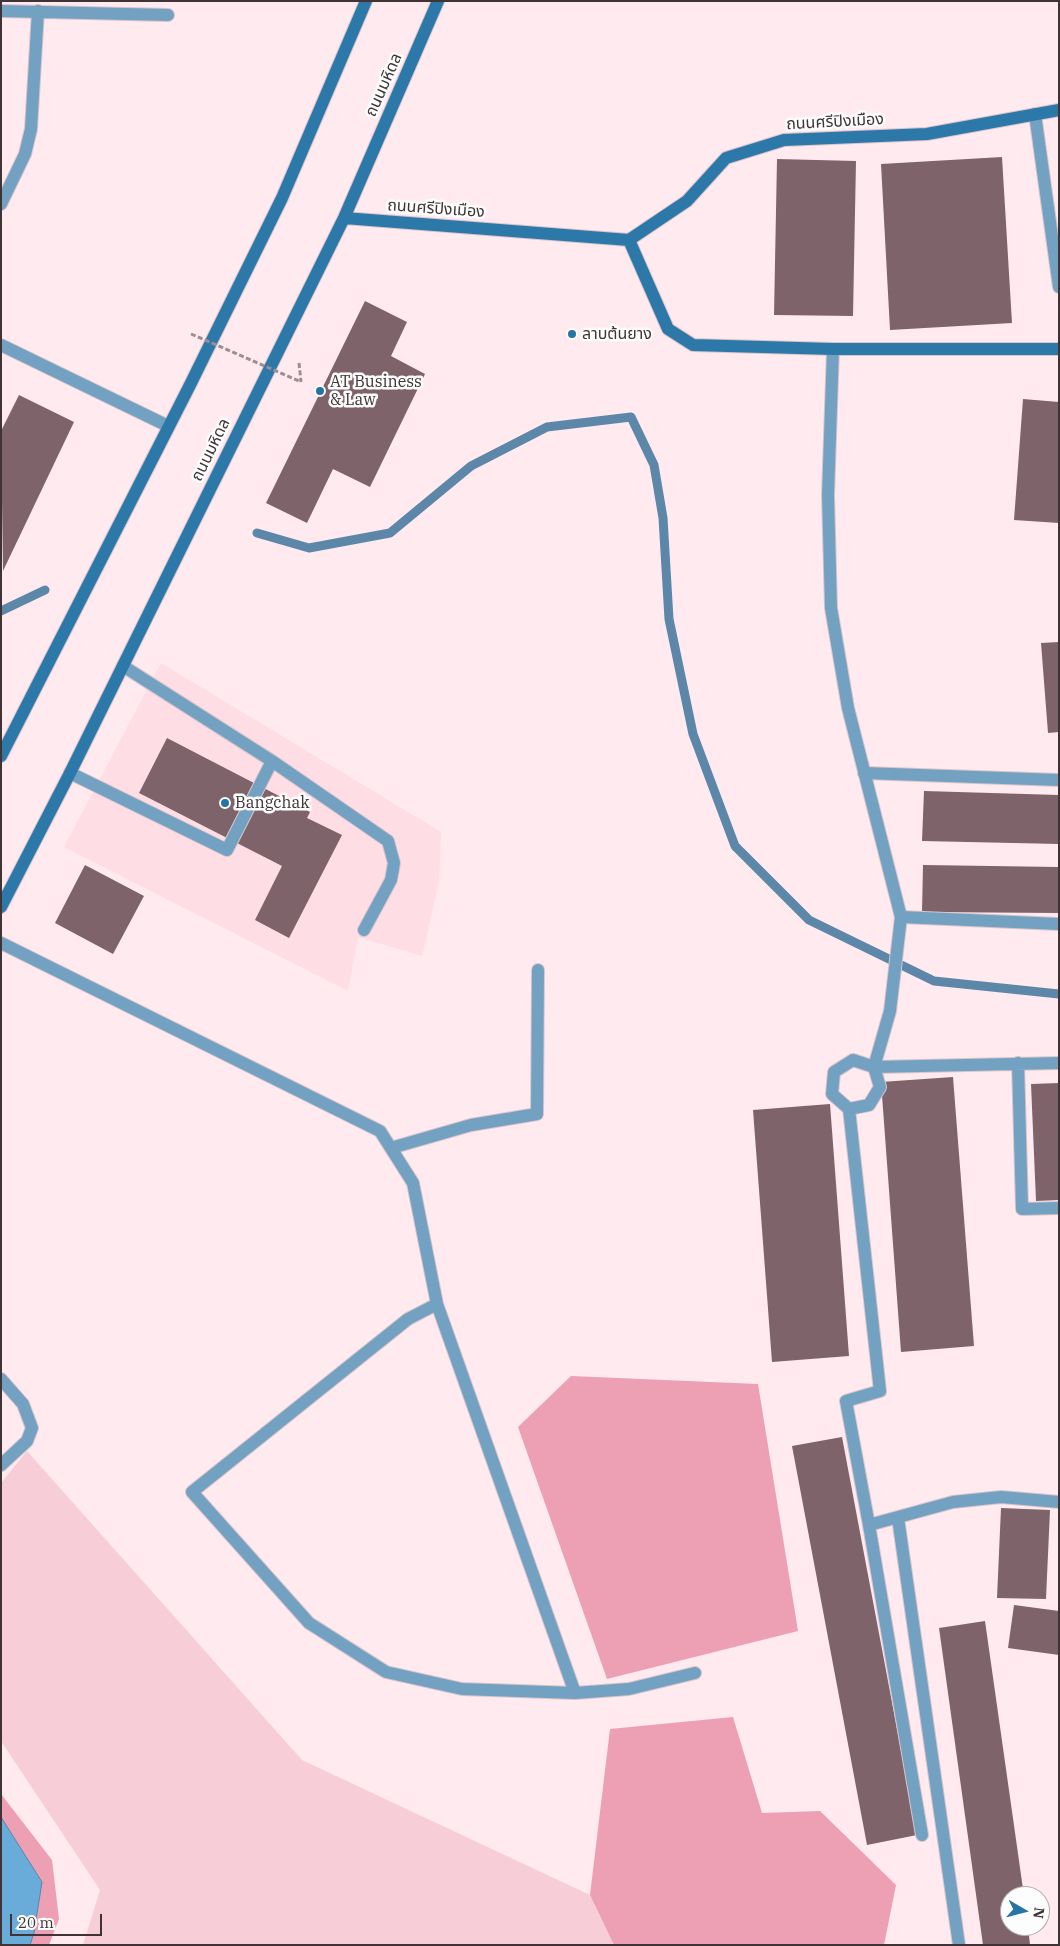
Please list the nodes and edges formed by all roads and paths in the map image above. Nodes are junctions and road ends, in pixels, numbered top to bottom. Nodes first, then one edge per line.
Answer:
1 (366, 1) edge
2 (438, 1) edge
3 (1, 11) edge
4 (38, 11) junction
5 (168, 15) dead end
6 (1059, 110) edge
7 (1035, 114) junction
8 (1, 204) edge
9 (344, 218) junction
10 (628, 240) junction
11 (1059, 287) edge
12 (191, 334) dead end
13 (1, 345) edge
14 (833, 349) junction
15 (1059, 349) edge
16 (301, 382) dead end
17 (168, 426) junction
18 (123, 666) junction
19 (1, 756) edge
20 (272, 761) junction
21 (864, 773) junction
22 (70, 774) junction
23 (1059, 780) edge
24 (1, 907) edge
25 (901, 917) junction
26 (1059, 924) edge
27 (364, 930) dead end
28 (1, 942) edge
29 (538, 970) dead end
30 (1018, 1063) junction
31 (1059, 1063) edge
32 (874, 1067) junction
33 (848, 1109) junction
34 (391, 1148) junction
35 (1059, 1208) edge
36 (437, 1304) junction
37 (1, 1379) edge
38 (1, 1465) edge
39 (1059, 1502) edge
40 (898, 1518) junction
41 (869, 1525) junction
42 (695, 1673) dead end
43 (575, 1693) junction
44 (922, 1835) dead end
45 (959, 1945) edge

1 - 17 main road
2 - 9 main road, ถนนมหิดล
3 - 4 street
4 - 5 street
4 - 8 street
6 - 7 main road, ถนนศรีปิงเมือง
7 - 10 main road, ถนนศรีปิงเมือง
7 - 11 street
9 - 10 main road, ถนนศรีปิงเมือง
9 - 18 main road, ถนนมหิดล
10 - 14 main road
12 - 16 path, bridge
13 - 17 street
14 - 15 main road
14 - 21 street
17 - 19 main road
18 - 20 street
18 - 22 main road, ถนนมหิดล
20 - 22 street
20 - 27 street
21 - 23 street
21 - 25 street
22 - 24 main road, ถนนมหิดล
25 - 26 street
25 - 32 street
28 - 34 street
29 - 34 street
30 - 31 street
30 - 32 street
30 - 35 street
32 - 33 street
32 - 33 street
33 - 41 street
34 - 36 street
36 - 43 street
36 - 43 street
37 - 38 street
39 - 40 street
40 - 41 street
40 - 45 street
41 - 44 street
42 - 43 street

